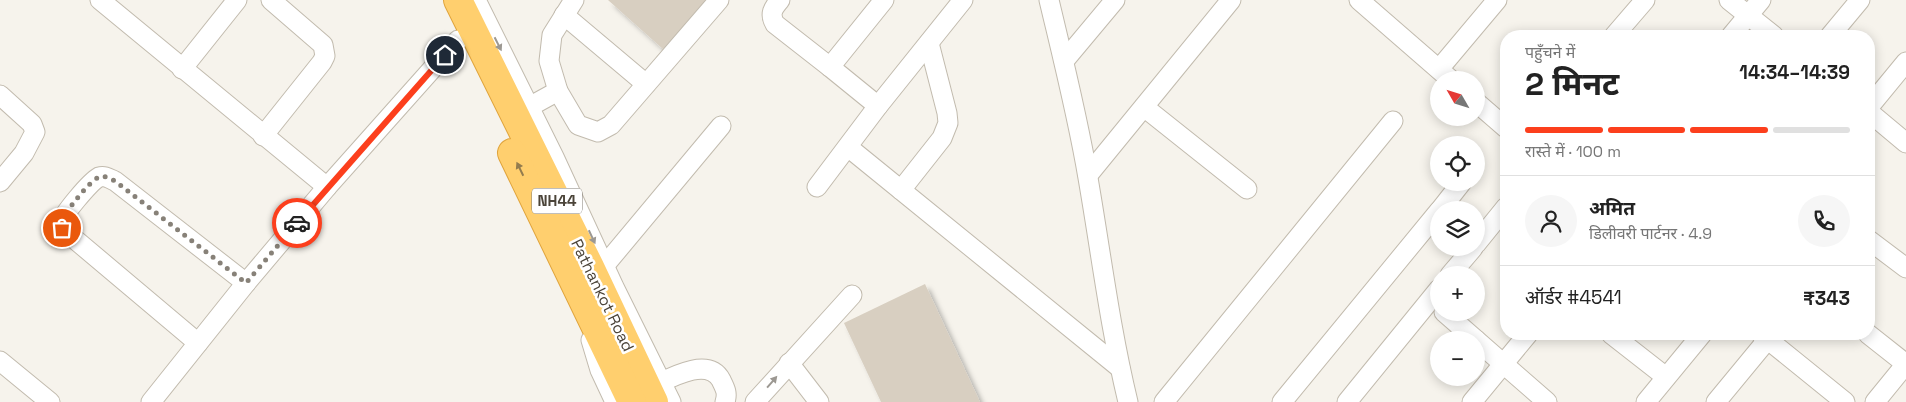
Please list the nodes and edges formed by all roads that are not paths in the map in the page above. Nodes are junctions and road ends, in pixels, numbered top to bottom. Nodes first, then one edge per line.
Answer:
1 (100, 0) edge
2 (237, 0) edge
3 (271, 0) edge
4 (438, 0) edge
5 (458, 0) edge
6 (476, 0) edge
7 (720, 0) edge
8 (780, 0) edge
9 (884, 0) edge
10 (1049, 0) edge
11 (1115, 0) edge
12 (1231, 0) edge
13 (1359, 0) edge
14 (1497, 0) edge
15 (1644, 0) edge
16 (1729, 0) edge
17 (1761, 0) edge
18 (1860, 0) edge
19 (956, 2) edge
20 (569, 8) edge
21 (1748, 16) junction
22 (1619, 30) edge
23 (1736, 30) edge
24 (1766, 30) edge
25 (1835, 30) edge
26 (458, 40) junction
27 (929, 43) junction
28 (1064, 61) junction
29 (1906, 62) edge
30 (830, 67) junction
31 (182, 69) junction
32 (1440, 71) edge
33 (1448, 71) edge
34 (646, 84) junction
35 (558, 91) junction
36 (0, 95) edge
37 (1875, 100) edge
38 (878, 106) junction
39 (530, 107) junction
40 (1144, 107) junction
41 (1485, 110) edge
42 (1875, 117) edge
43 (1393, 121) dead end
44 (1500, 123) edge
45 (721, 126) dead end
46 (263, 136) junction
47 (1906, 143) edge
48 (848, 147) junction
49 (1088, 175) junction
50 (0, 182) edge
51 (327, 187) junction
52 (817, 188) dead end
53 (1247, 189) dead end
54 (901, 190) junction
55 (1455, 191) edge
56 (1447, 201) edge
57 (1500, 214) edge
58 (1430, 222) edge
59 (1485, 233) edge
60 (1875, 245) edge
61 (1466, 256) edge
62 (605, 264) junction
63 (1458, 266) edge
64 (1906, 268) edge
65 (571, 275) junction
66 (246, 283) junction
67 (852, 295) dead end
68 (1430, 306) edge
69 (1454, 321) edge
70 (1466, 331) edge
71 (1523, 340) edge
72 (1619, 340) edge
73 (1697, 340) edge
74 (1761, 340) edge
75 (1769, 340) edge
76 (1875, 340) edge
77 (198, 343) junction
78 (1485, 348) edge
79 (0, 361) edge
80 (789, 363) junction
81 (1503, 364) junction
82 (1906, 364) edge
83 (1120, 368) junction
84 (1666, 377) junction
85 (649, 394) edge
86 (50, 402) edge
87 (151, 402) edge
88 (615, 402) edge
89 (671, 402) edge
90 (725, 402) edge
91 (755, 402) edge
92 (819, 402) edge
93 (1128, 402) edge
94 (1164, 402) edge
95 (1282, 402) edge
96 (1347, 402) edge
97 (1472, 402) edge
98 (1547, 402) edge
99 (1646, 402) edge
100 (1716, 402) edge
101 (1845, 402) edge
102 (1875, 402) edge

1 - 31 street
2 - 31 street
3 - 46 street
4 - 26 highway, NH44
5 - 85 highway, Pathankot Road / NH44
6 -> 39 street
7 - 34 street
8 - 30 street
9 - 30 street
10 - 28 street
11 - 28 street
12 - 40 street
13 - 32 street
14 - 33 street
15 - 22 street
16 - 21 street
17 - 21 street
18 - 25 street
19 - 27 street
20 - 34 street
20 - 35 street
21 - 23 street
21 - 24 street
26 - 51 street
65 -> 26 highway, NH44
27 - 38 street
27 - 54 street
28 - 49 street
29 - 37 street
30 - 38 street
31 - 46 street
34 - 35 street
35 - 39 street
36 - 50 street
38 - 48 street
39 -> 62 street
40 - 49 street
40 - 53 street
41 - 44 street
42 - 47 street
43 - 94 street
45 - 62 street
46 - 51 street
48 - 52 street
48 - 54 street
49 - 83 street
51 - 66 street
54 - 83 street
55 - 56 street
57 - 59 street
58 - 95 street
60 - 64 street
61 - 63 street
62 - 85 street
65 - 85 highway, NH44
65 - 88 street
66 - 77 street
66 - 77 street
67 - 80 street
68 - 96 street
69 - 70 street
71 - 81 street
72 - 84 street
73 - 84 street
74 - 100 street
75 - 101 street
76 - 82 street
77 - 87 street
78 - 81 street
79 - 86 street
91 -> 80 street
80 - 92 street
81 - 97 street
81 - 98 street
82 - 102 street
83 - 93 street
84 - 99 street
85 - 89 street
85 - 90 street

